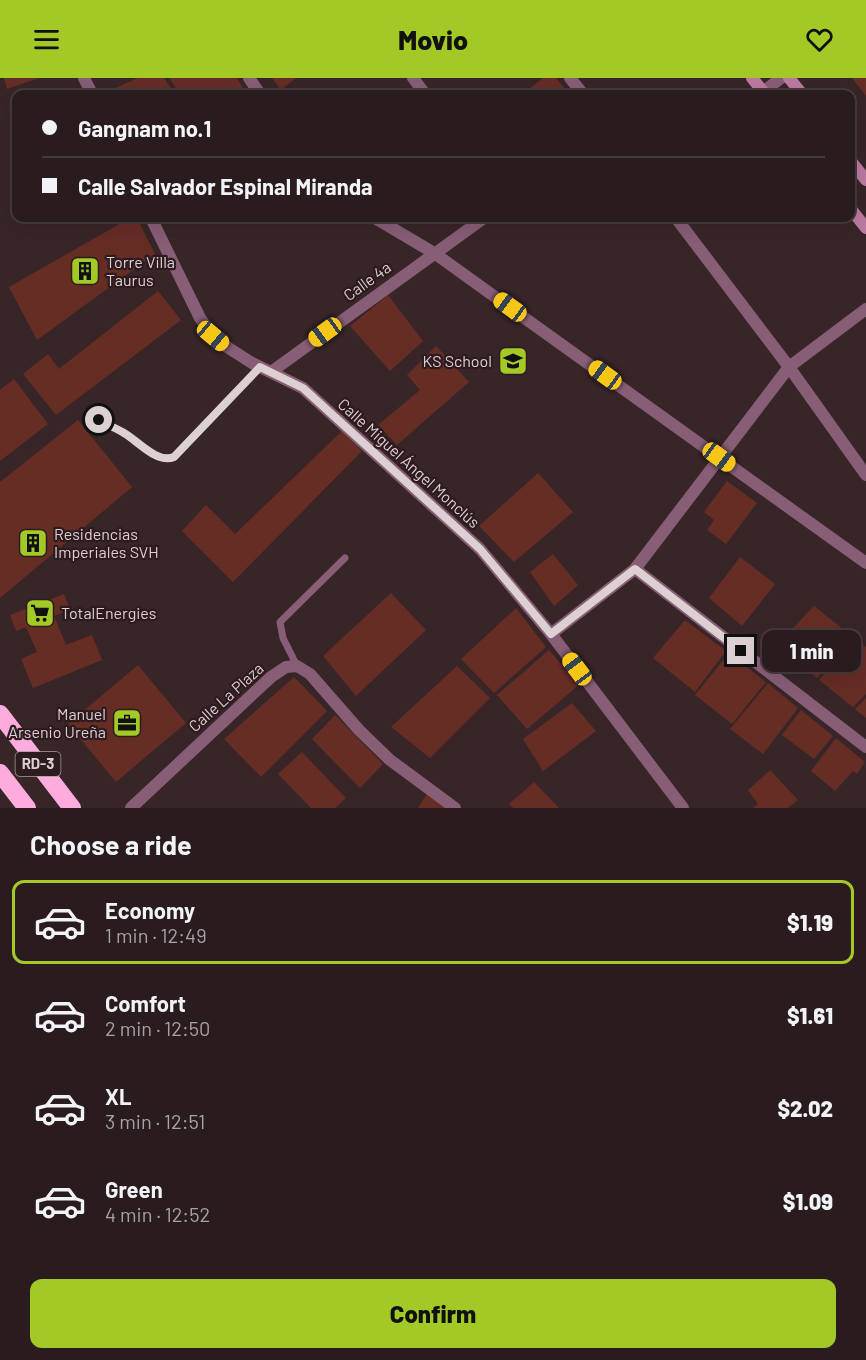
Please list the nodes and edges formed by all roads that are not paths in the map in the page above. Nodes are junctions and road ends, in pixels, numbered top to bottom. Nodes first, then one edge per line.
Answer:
1 (413, 78) edge
2 (570, 78) edge
3 (752, 78) edge
4 (781, 78) edge
5 (789, 78) edge
6 (423, 90) edge
7 (580, 90) edge
8 (762, 90) edge
9 (767, 90) edge
10 (799, 90) edge
11 (855, 166) edge
12 (866, 180) edge
13 (855, 214) edge
14 (153, 222) edge
15 (382, 222) edge
16 (478, 222) edge
17 (679, 222) edge
18 (866, 228) edge
19 (434, 253) junction
20 (866, 309) edge
21 (789, 367) junction
22 (265, 369) junction
23 (99, 420) dead end
24 (719, 457) junction
25 (866, 475) edge
26 (345, 558) dead end
27 (866, 562) edge
28 (635, 569) junction
29 (551, 634) junction
30 (297, 666) junction
31 (2, 716) edge
32 (866, 747) edge
33 (0, 773) edge
34 (27, 808) edge
35 (72, 808) edge
36 (131, 808) edge
37 (455, 808) edge
38 (683, 808) edge

1 - 6 street
2 - 7 street
3 - 8 main road
4 - 9 street
5 - 10 main road
11 - 12 main road
13 - 18 main road
14 - 22 street, Calle Miguel Ángel Monclús
15 - 19 street
16 - 19 street, Calle 4a
17 - 21 street
19 - 22 street, Calle 4a
19 - 24 street
20 - 21 street
21 - 24 street
21 - 25 street
22 - 23 lane
22 - 29 street, Calle Miguel Ángel Monclús
24 - 27 street
24 - 28 street
26 - 30 lane
28 - 29 street
28 - 32 street
29 - 38 street, Calle Miguel Ángel Monclús
30 - 36 street, Calle La Plaza
30 - 37 street
31 - 35 highway, RD-3
33 - 34 highway, RD-3

